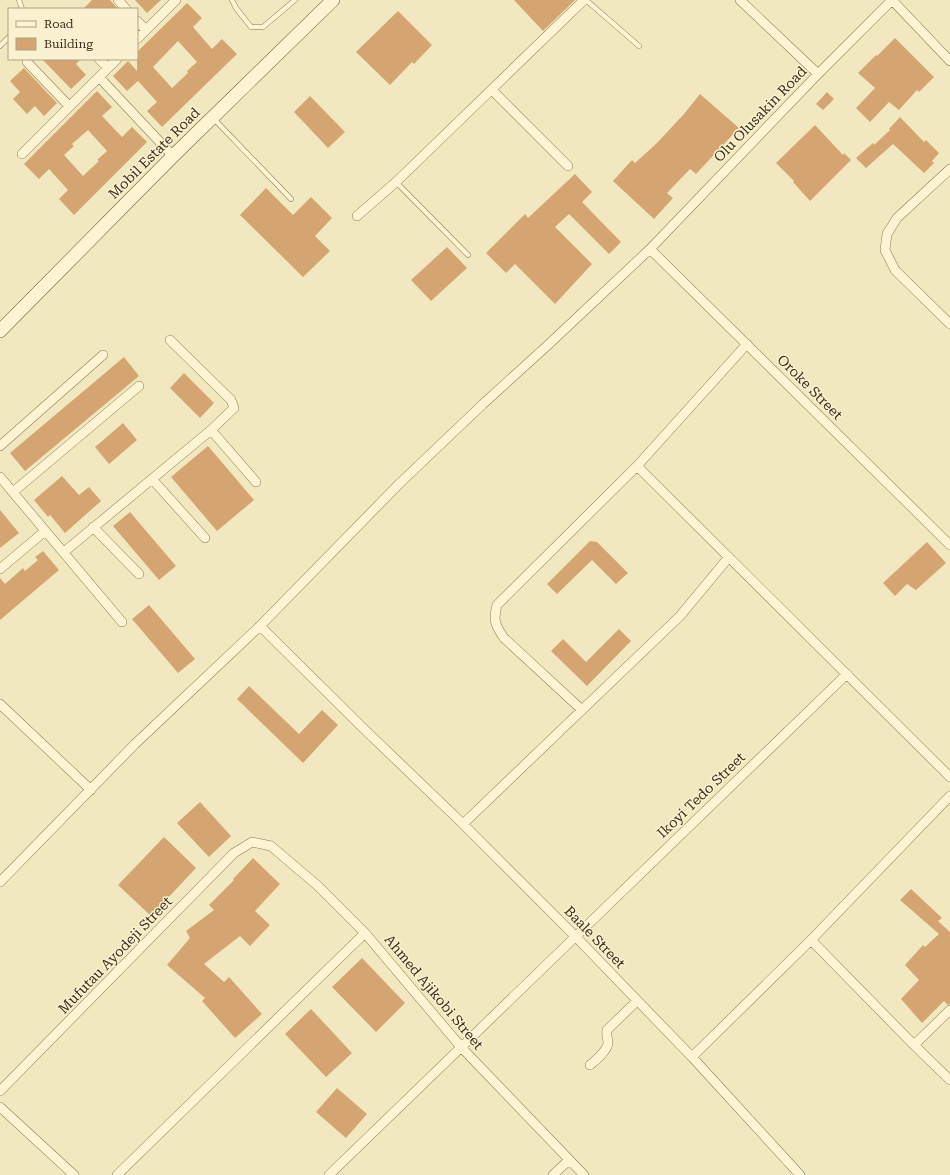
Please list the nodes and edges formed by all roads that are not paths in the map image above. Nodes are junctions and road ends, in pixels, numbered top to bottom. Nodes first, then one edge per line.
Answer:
1 (118, 0) edge
2 (176, 0) edge
3 (232, 0) edge
4 (295, 0) edge
5 (333, 0) edge
6 (585, 0) edge
7 (740, 0) edge
8 (892, 0) edge
9 (125, 8) edge
10 (138, 22) edge
11 (146, 30) junction
12 (8, 38) edge
13 (138, 38) edge
14 (0, 46) edge
15 (639, 46) dead end
16 (100, 60) edge
17 (116, 60) edge
18 (950, 61) edge
19 (27, 62) dead end
20 (108, 68) junction
21 (818, 74) junction
22 (99, 76) junction
23 (492, 90) junction
24 (69, 106) junction
25 (213, 118) junction
26 (22, 154) dead end
27 (173, 156) junction
28 (568, 166) dead end
29 (950, 168) edge
30 (396, 182) junction
31 (291, 199) dead end
32 (357, 216) dead end
33 (650, 249) junction
34 (468, 255) dead end
35 (950, 324) edge
36 (0, 331) edge
37 (170, 340) dead end
38 (746, 344) junction
39 (104, 355) dead end
40 (139, 386) dead end
41 (211, 430) junction
42 (0, 446) edge
43 (637, 466) junction
44 (0, 477) edge
45 (152, 479) junction
46 (256, 482) dead end
47 (13, 492) junction
48 (93, 528) junction
49 (45, 531) junction
50 (205, 538) dead end
51 (950, 545) edge
52 (64, 552) junction
53 (729, 557) junction
54 (0, 569) edge
55 (139, 574) dead end
56 (122, 622) dead end
57 (260, 626) junction
58 (847, 674) junction
59 (0, 704) edge
60 (582, 710) junction
61 (950, 777) edge
62 (91, 790) junction
63 (950, 796) edge
64 (463, 824) junction
65 (252, 842) joint
66 (0, 882) edge
67 (365, 933) junction
68 (575, 936) junction
69 (811, 940) junction
70 (637, 1001) junction
71 (950, 1010) edge
72 (914, 1045) junction
73 (460, 1047) junction
74 (692, 1057) junction
75 (590, 1066) dead end
76 (950, 1080) edge
77 (0, 1091) edge
78 (0, 1107) edge
79 (569, 1160) junction
80 (74, 1175) edge
81 (117, 1175) edge
82 (329, 1175) edge
83 (553, 1175) edge
84 (584, 1175) edge
85 (800, 1175) edge

1 - 9 street
2 - 11 street
3 - 4 lane
5 - 25 main road, Mobil Estate Road
6 - 15 lane
6 - 23 street
7 - 21 street
8 - 18 street
8 - 21 street, Olu Olusakin Road
10 - 11 street
11 - 13 street
12 - 14 lane
16 - 20 street
17 - 20 street
19 - 24 street
20 - 22 street
21 - 33 street, Olu Olusakin Road
22 - 24 street
22 - 27 street
23 - 28 street
23 - 30 street
24 - 26 street
25 - 27 main road, Mobil Estate Road
25 - 31 lane
27 - 36 main road, Mobil Estate Road
29 - 35 street
30 - 32 street
30 - 34 lane
33 - 38 street, Oroke Street
33 - 57 street, Olu Olusakin Road
37 - 41 street
38 - 43 street
38 - 51 street, Oroke Street
39 - 42 street
40 - 47 street
41 - 45 street
41 - 46 street
43 - 53 street
43 - 60 street
44 - 47 street
45 - 48 street
45 - 50 street
47 - 49 street
48 - 52 street
48 - 55 street
49 - 52 street
49 - 54 street
52 - 56 street
53 - 58 street
53 - 60 street
57 - 62 street, Olu Olusakin Road
57 - 64 street, Baale Street
58 - 61 street
58 - 68 street, Ikoyi Tedo Street
59 - 62 street
60 - 64 street
62 - 66 street, Olu Olusakin Road
63 - 69 street
64 - 68 street, Baale Street
65 - 67 street, Ahmed Ajikobi Street
65 - 77 street, Mufutau Ayodeji Street
67 - 73 street, Ahmed Ajikobi Street
67 - 81 street
68 - 70 street, Baale Street
68 - 73 street, Ikoyi Tedo Street
69 - 72 street
69 - 74 street
70 - 74 street, Baale Street
70 - 75 street
71 - 72 street
72 - 76 street
73 - 79 street, Ahmed Ajikobi Street
73 - 82 street, Ikoyi Tedo Street
74 - 85 street, Baale Street
78 - 80 street
79 - 83 street
79 - 84 street, Ahmed Ajikobi Street

